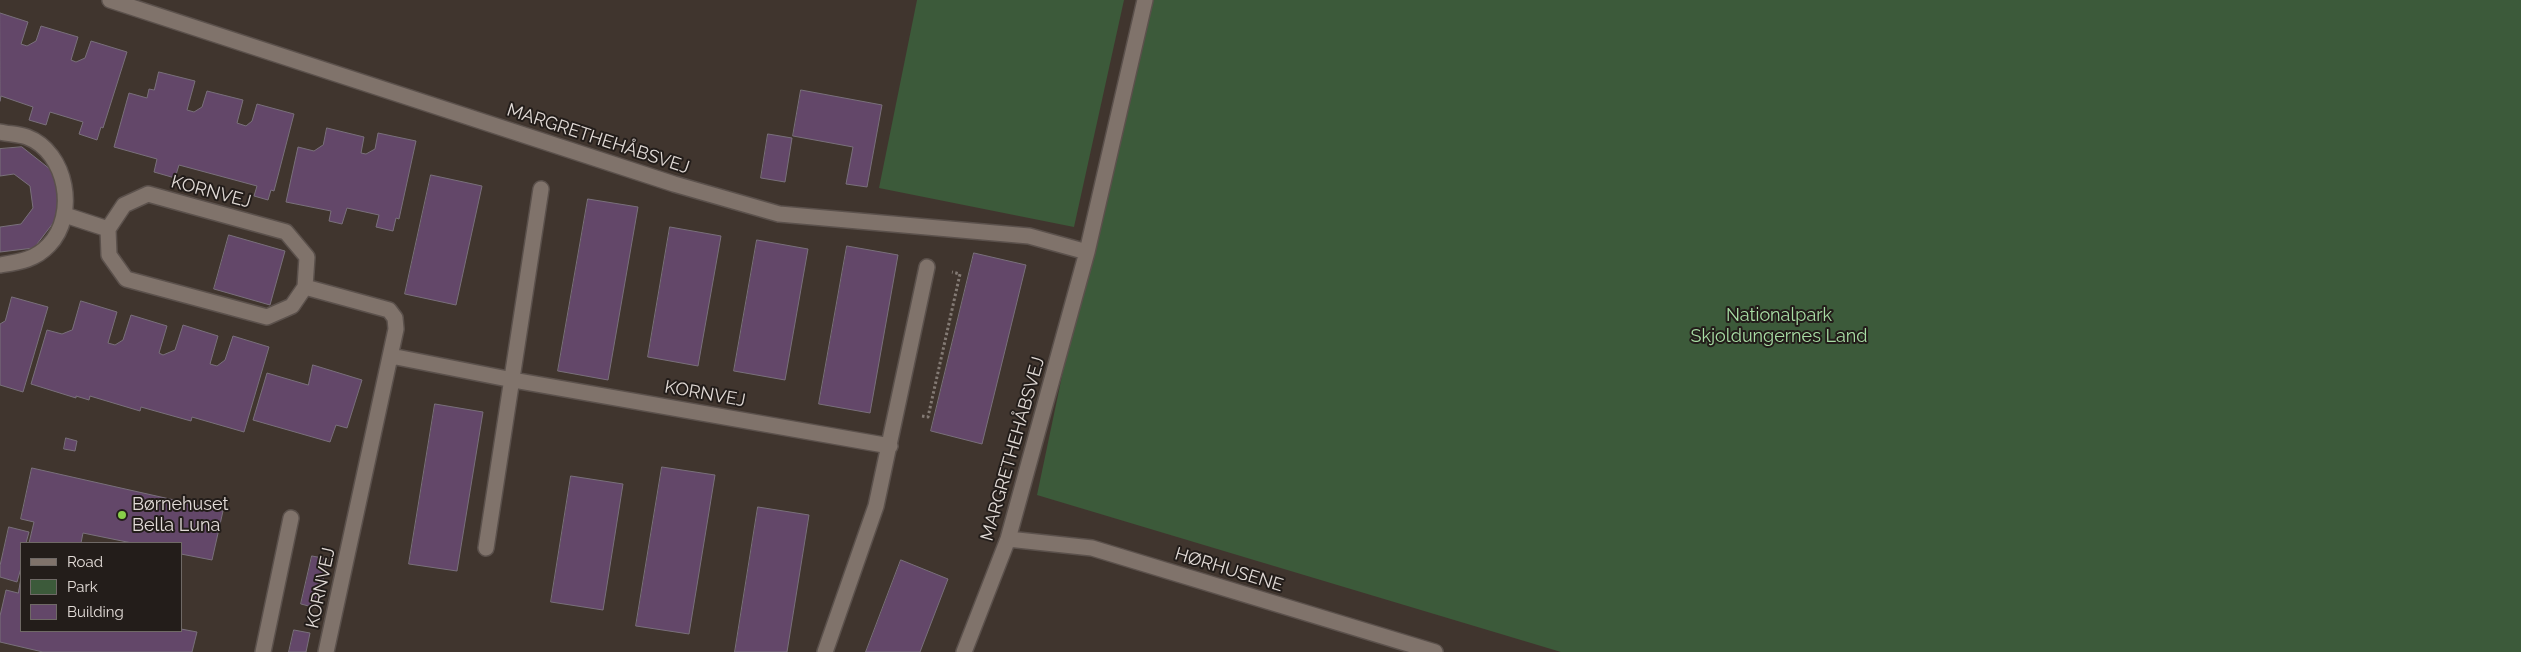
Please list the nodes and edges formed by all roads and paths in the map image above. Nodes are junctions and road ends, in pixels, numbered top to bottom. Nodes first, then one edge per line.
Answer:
1 (110, 0) edge
2 (1145, 0) edge
3 (0, 132) edge
4 (541, 189) dead end
5 (65, 215) junction
6 (108, 228) junction
7 (1087, 252) junction
8 (0, 265) edge
9 (927, 267) dead end
10 (305, 287) junction
11 (391, 356) junction
12 (513, 380) junction
13 (890, 446) junction
14 (291, 518) dead end
15 (1008, 539) junction
16 (486, 548) dead end
17 (263, 652) edge
18 (326, 652) edge
19 (824, 652) edge
20 (964, 652) edge
21 (1435, 652) edge

1 - 7 street, MARGRETHEHÅBSVEJ
2 - 7 street, MARGRETHEHÅBSVEJ
3 - 5 street
4 - 12 street
5 - 6 street
5 - 8 street
6 - 10 street
6 - 10 street, KORNVEJ
7 - 15 street, MARGRETHEHÅBSVEJ
9 - 13 street
10 - 11 street, KORNVEJ
11 - 12 street, KORNVEJ
11 - 18 street, KORNVEJ
12 - 13 street, KORNVEJ
12 - 16 street
13 - 19 street
14 - 17 street
15 - 20 street, MARGRETHEHÅBSVEJ
15 - 21 street, HØRHUSENE

